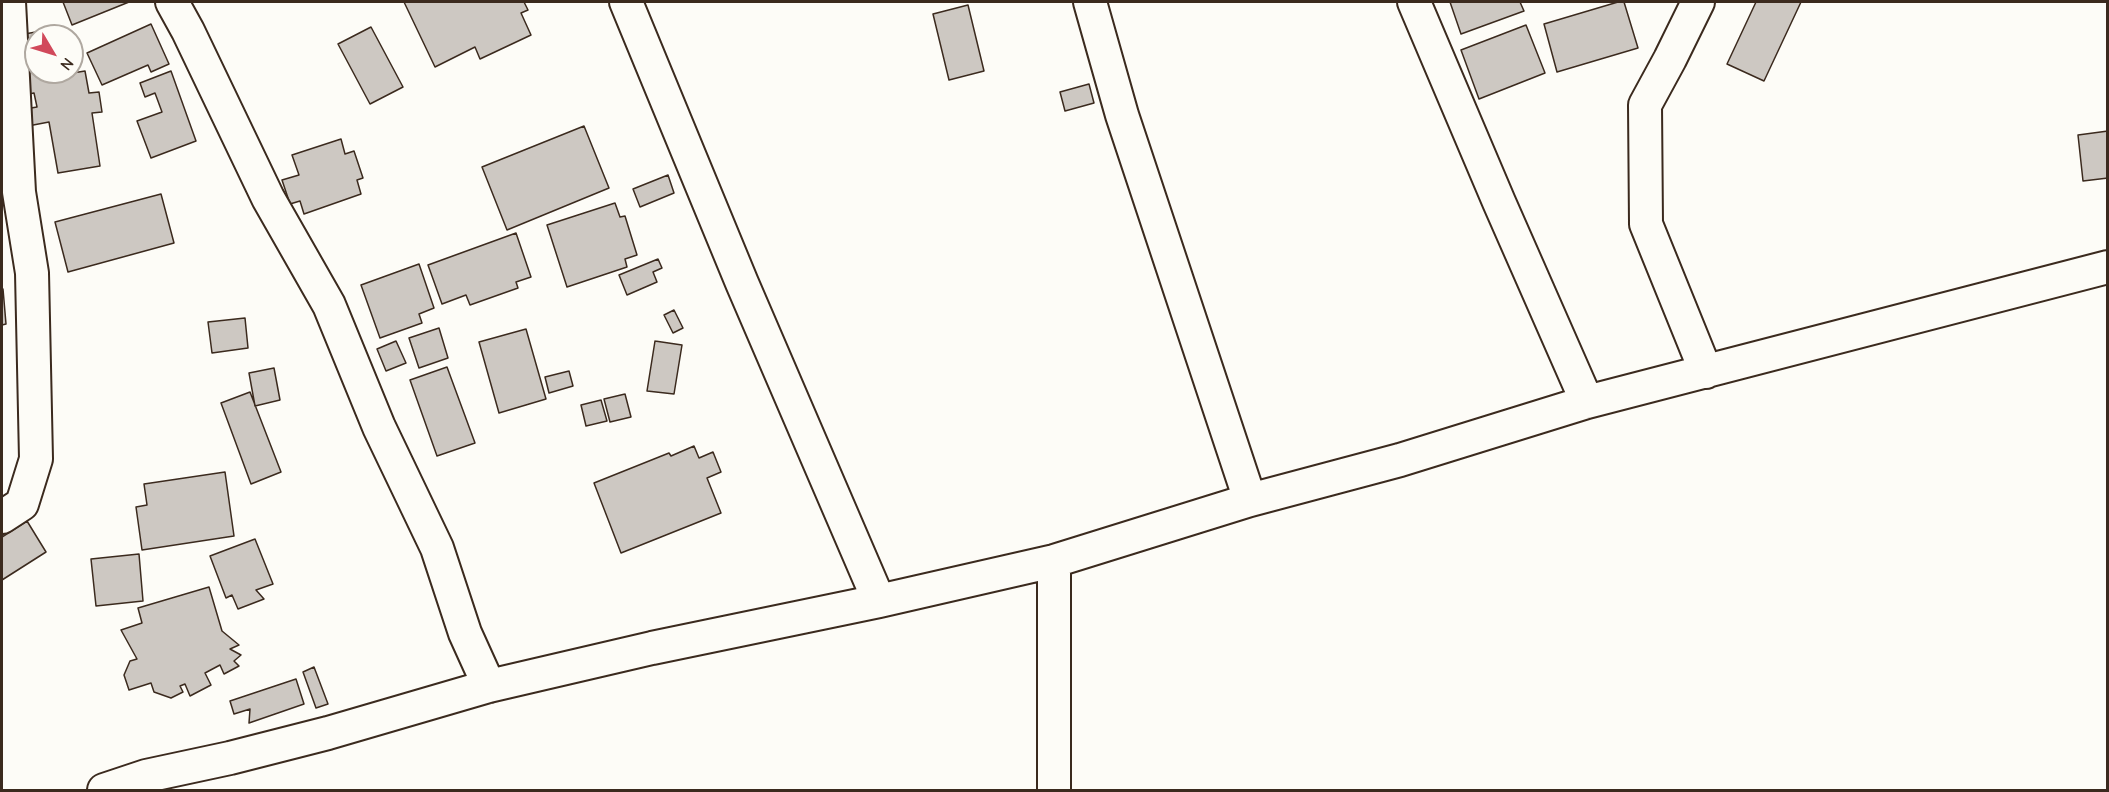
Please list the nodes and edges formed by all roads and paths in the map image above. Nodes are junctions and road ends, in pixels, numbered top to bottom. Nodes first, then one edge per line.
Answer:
1 (9, 2) edge
2 (172, 2) edge
3 (626, 2) edge
4 (1090, 2) edge
5 (1414, 2) edge
6 (1698, 2) edge
7 (2108, 267) edge
8 (1706, 372) junction
9 (1587, 402) junction
10 (1250, 500) junction
11 (2, 517) edge
12 (1054, 561) junction
13 (879, 601) junction
14 (489, 686) junction
15 (104, 790) edge
16 (1054, 790) edge

1 - 11 street
2 - 14 street
3 - 13 street
4 - 10 street
5 - 9 street
6 - 8 street
7 - 8 street
8 - 9 street
9 - 10 street
10 - 12 street
12 - 13 street
12 - 16 street
13 - 14 street
14 - 15 street

